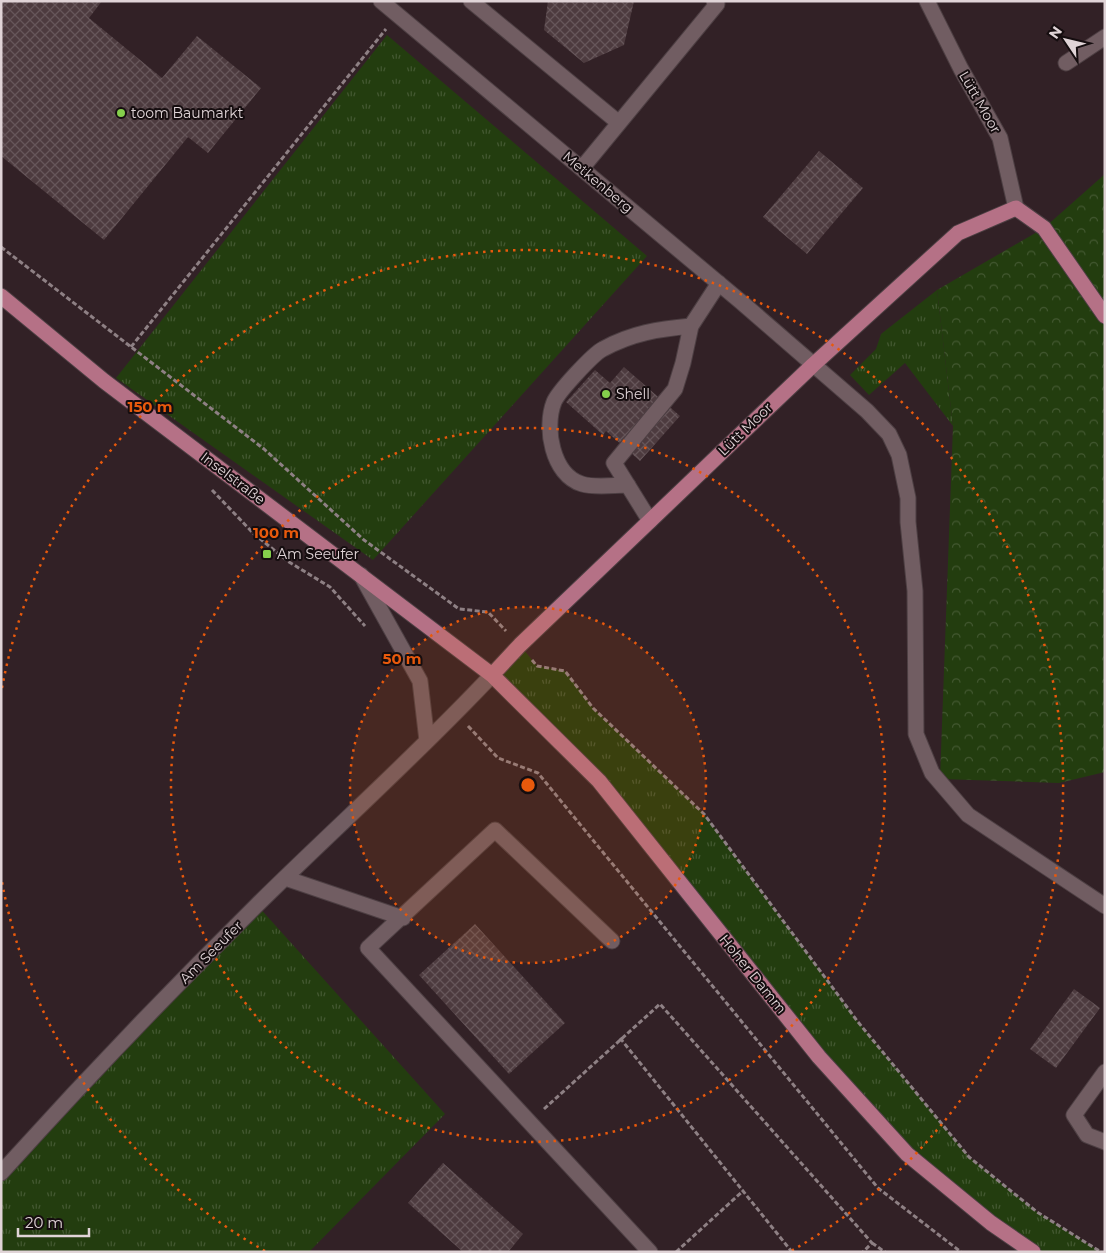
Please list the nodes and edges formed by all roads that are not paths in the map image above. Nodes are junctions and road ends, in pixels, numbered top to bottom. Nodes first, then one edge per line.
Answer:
1 (381, 1) edge
2 (471, 1) edge
3 (714, 1) edge
4 (926, 1) edge
5 (1105, 37) edge
6 (1066, 62) dead end
7 (619, 124) junction
8 (582, 168) junction
9 (1016, 208) junction
10 (718, 284) junction
11 (1, 296) edge
12 (1105, 316) edge
13 (690, 326) junction
14 (813, 365) junction
15 (628, 485) junction
16 (650, 521) junction
17 (361, 576) junction
18 (492, 674) junction
19 (427, 741) junction
20 (285, 878) junction
21 (1105, 906) edge
22 (403, 918) junction
23 (612, 941) dead end
24 (1105, 1072) edge
25 (1105, 1142) edge
26 (1, 1173) edge
27 (650, 1252) edge
28 (1033, 1252) edge

1 - 8 street, Metkenberg
2 - 7 street
3 - 7 street
4 - 9 street, Lütt Moor
5 - 6 street
7 - 8 street
8 - 10 street, Metkenberg
9 - 12 main road
9 - 14 main road, Lütt Moor
10 - 13 street
10 - 14 street, Metkenberg
11 - 17 main road, Inselstraße
13 - 15 street
13 - 15 street
14 - 16 main road, Lütt Moor
14 - 21 street, Metkenberg
15 - 16 street
16 - 18 main road, Lütt Moor
17 - 18 main road, Inselstraße
17 - 19 street
18 - 19 street, Am Seeufer
18 - 28 main road, Hoher Damm
19 - 20 street, Am Seeufer
20 - 22 street
20 - 26 street, Am Seeufer
22 - 23 street
22 - 27 street
24 - 25 street

